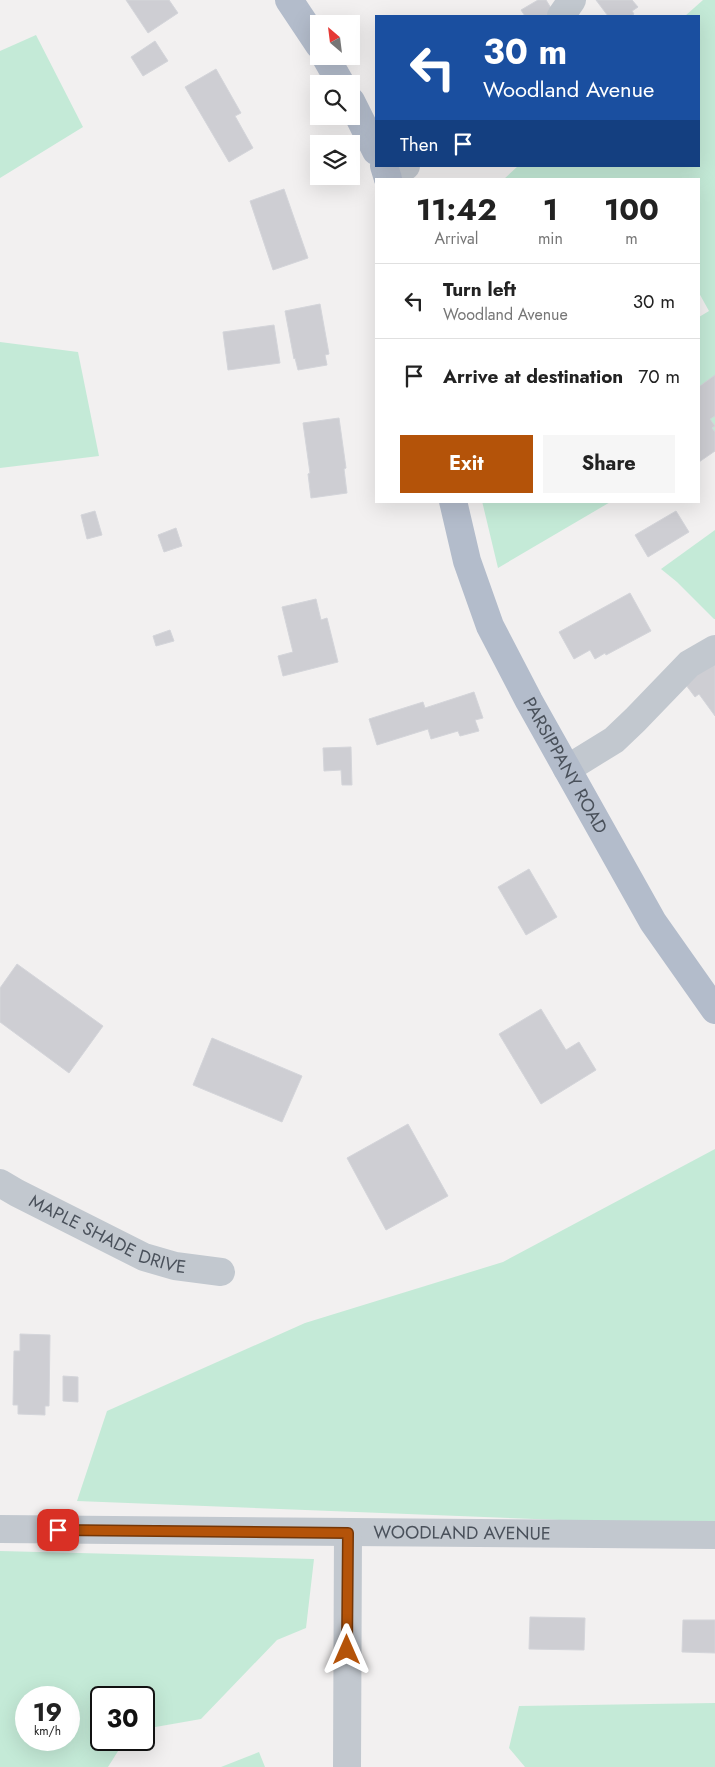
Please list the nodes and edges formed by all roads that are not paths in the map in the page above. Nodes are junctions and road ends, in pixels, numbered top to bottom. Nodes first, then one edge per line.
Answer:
1 (289, 0) edge
2 (572, 0) edge
3 (562, 15) edge
4 (310, 32) edge
5 (360, 119) edge
6 (375, 149) edge
7 (453, 503) edge
8 (715, 649) edge
9 (567, 769) junction
10 (715, 1010) edge
11 (0, 1183) edge
12 (221, 1272) dead end
13 (0, 1530) edge
14 (348, 1533) junction
15 (715, 1535) edge
16 (347, 1767) edge

1 - 4 main road
2 - 3 street
5 - 6 main road
7 - 9 main road, PARSIPPANY ROAD
8 - 9 street
9 - 10 main road, PARSIPPANY ROAD
11 - 12 street, MAPLE SHADE DRIVE
13 - 14 street, WOODLAND AVENUE
14 - 15 street, WOODLAND AVENUE
14 - 16 street

